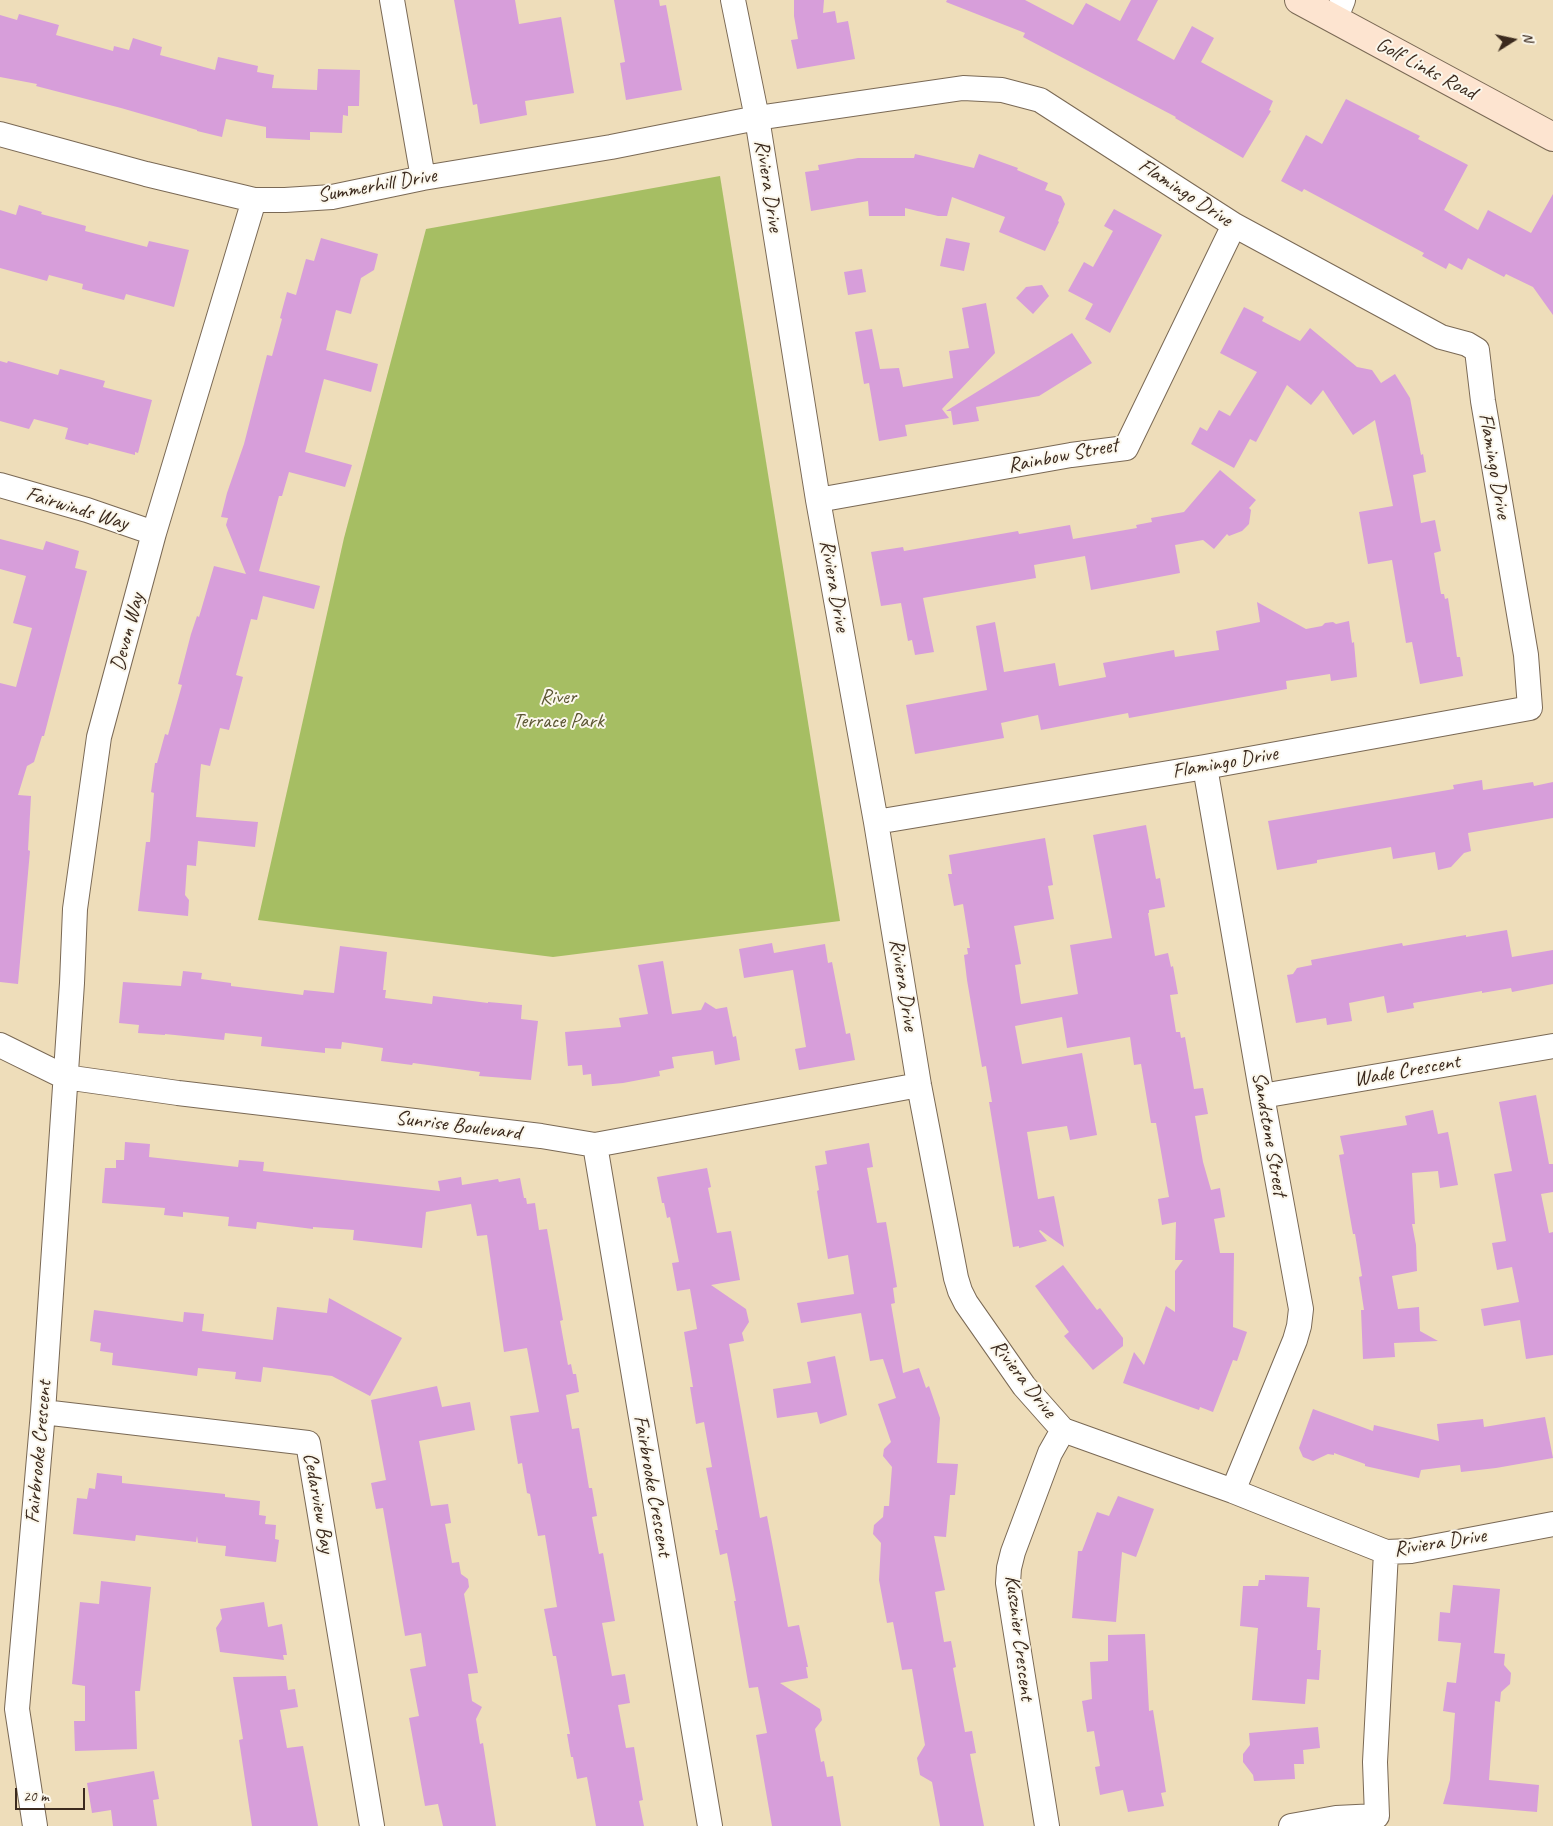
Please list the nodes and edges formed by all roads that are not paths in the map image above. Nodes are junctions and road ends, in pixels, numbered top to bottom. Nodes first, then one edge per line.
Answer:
1 (392, 0) edge
2 (733, 0) edge
3 (1299, 0) edge
4 (1339, 10) edge
5 (756, 118) junction
6 (0, 134) edge
7 (1553, 137) edge
8 (423, 178) junction
9 (254, 200) junction
10 (1234, 225) junction
11 (0, 485) edge
12 (818, 500) junction
13 (154, 533) junction
14 (1205, 767) junction
15 (876, 822) junction
16 (0, 1045) edge
17 (1553, 1046) edge
18 (65, 1077) junction
19 (919, 1085) junction
20 (1262, 1096) junction
21 (595, 1146) junction
22 (43, 1412) junction
23 (1063, 1430) junction
24 (1233, 1491) junction
25 (1553, 1524) edge
26 (1386, 1552) junction
27 (9, 1710) edge
28 (35, 1826) edge
29 (372, 1826) edge
30 (710, 1826) edge
31 (1047, 1826) edge
32 (1291, 1826) edge

1 - 8 street
2 - 5 street, Riviera Drive
3 - 4 main road, Golf Links Road
4 - 7 main road, Golf Links Road
5 - 8 street, Summerhill Drive
5 - 10 street, Flamingo Drive
5 - 12 street, Riviera Drive
6 - 9 street, Summerhill Drive
8 - 9 street, Summerhill Drive
9 - 13 street, Devon Way
10 - 12 street, Rainbow Street
10 - 14 street, Flamingo Drive
11 - 13 street, Fairwinds Way
12 - 15 street, Riviera Drive
13 - 18 street, Devon Way
14 - 15 street, Flamingo Drive
14 - 20 street, Sandstone Street
15 - 19 street, Riviera Drive
16 - 18 street, Sunrise Boulevard
17 - 20 street, Wade Crescent
18 - 21 street, Sunrise Boulevard
18 - 22 street, Fairbrooke Crescent
19 - 21 street, Sunrise Boulevard
19 - 23 street, Riviera Drive
20 - 24 street, Sandstone Street
21 - 30 street, Fairbrooke Crescent
22 - 27 street, Fairbrooke Crescent
22 - 29 street, Cedarview Bay
23 - 24 street, Riviera Drive
23 - 31 street, Kusznier Crescent
24 - 26 street, Riviera Drive
25 - 26 street, Riviera Drive
26 - 32 street
27 - 28 street, Fairbrooke Crescent

